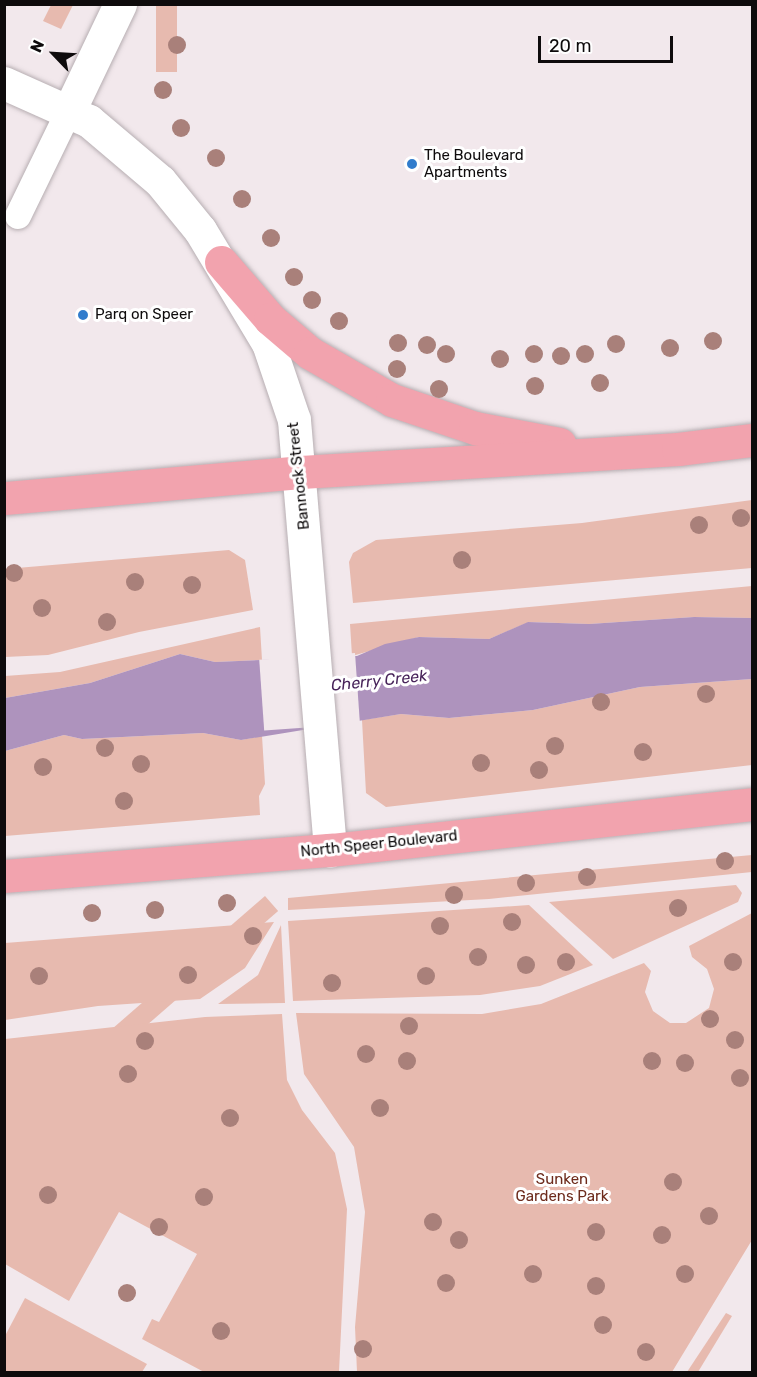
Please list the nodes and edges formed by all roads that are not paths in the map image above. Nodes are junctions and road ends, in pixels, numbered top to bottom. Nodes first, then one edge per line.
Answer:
1 (120, 4) edge
2 (4, 82) edge
3 (68, 113) junction
4 (18, 216) dead end
5 (221, 262) junction
6 (753, 440) edge
7 (609, 453) junction
8 (301, 472) junction
9 (4, 498) edge
10 (753, 804) edge
11 (330, 850) junction
12 (4, 876) edge

1 - 3 street
2 - 3 street, Bannock Street
3 - 4 lane
3 - 5 street, Bannock Street
5 - 7 main road
5 - 8 street, Bannock Street
6 - 7 main road
7 - 8 main road
8 - 9 main road
8 - 11 street, Bannock Street
10 - 11 main road, North Speer Boulevard
11 - 12 main road, North Speer Boulevard

